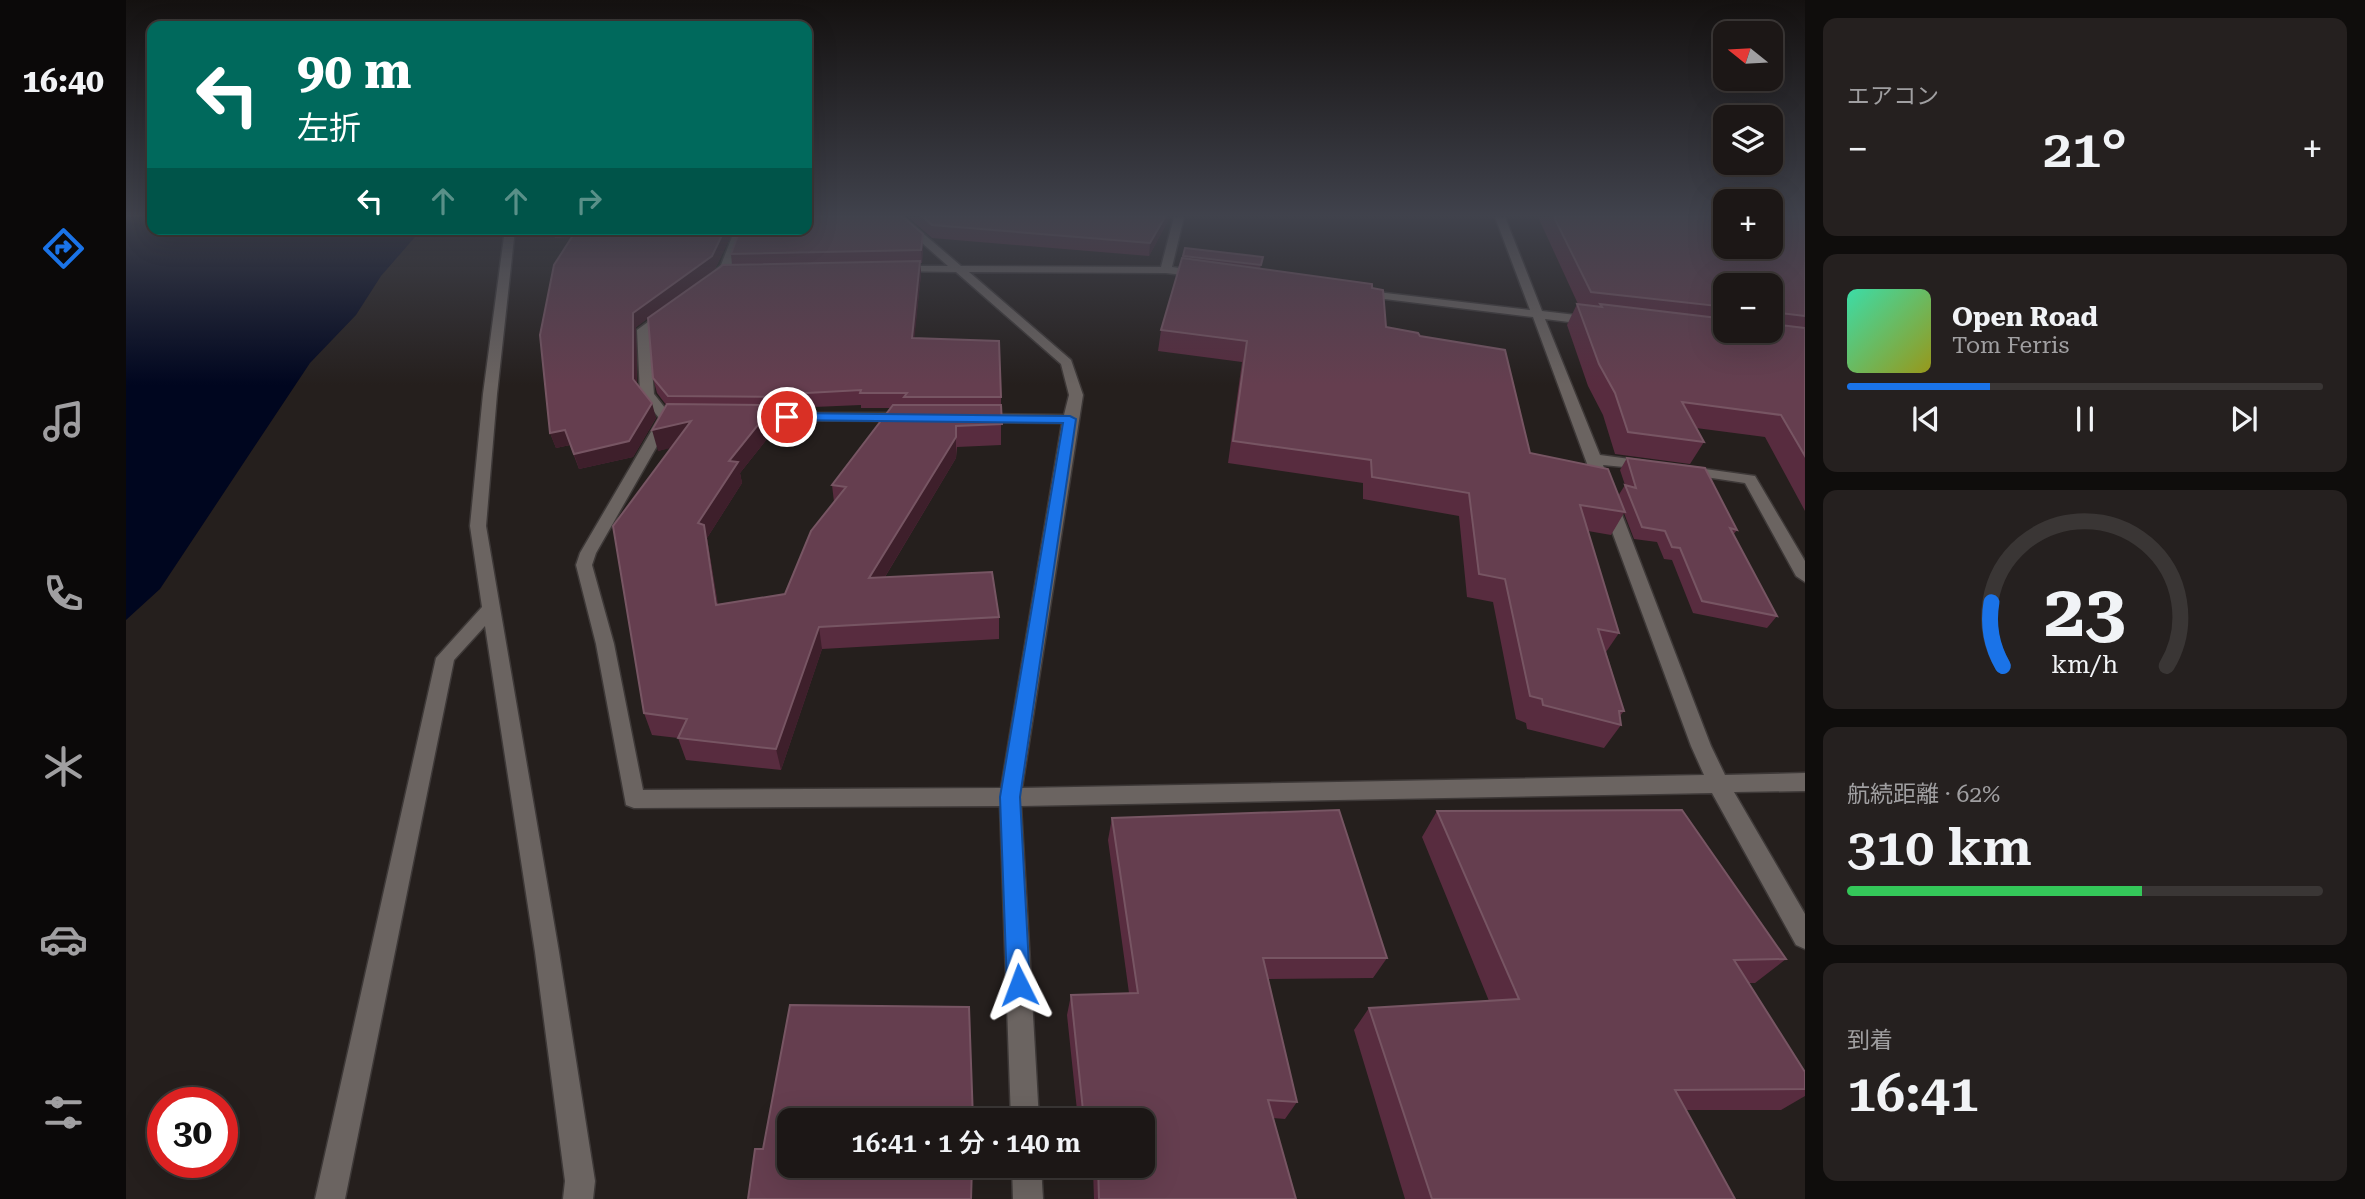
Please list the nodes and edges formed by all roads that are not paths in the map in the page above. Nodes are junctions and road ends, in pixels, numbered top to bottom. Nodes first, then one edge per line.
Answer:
1 (505, 273) edge
2 (728, 273) edge
3 (965, 273) edge
4 (1190, 273) edge
5 (1521, 273) edge
6 (1207, 275) edge
7 (1341, 290) edge
8 (1537, 314) junction
9 (1605, 322) edge
10 (746, 417) edge
11 (926, 417) edge
12 (965, 418) edge
13 (1070, 419) junction
14 (1594, 459) junction
15 (1805, 576) edge
16 (492, 608) junction
17 (1805, 782) edge
18 (1719, 785) junction
19 (1010, 797) junction
20 (1805, 937) edge
21 (1024, 1108) edge
22 (1027, 1178) edge
23 (330, 1199) edge
24 (578, 1199) edge
25 (1028, 1199) edge

1 - 16 street
2 - 19 street
3 - 13 street
4 - 6 street
5 - 8 street
7 - 8 street
8 - 9 street
8 - 14 street
10 - 11 street
12 - 13 street
13 - 19 street
14 - 15 street
14 - 18 street
16 - 23 street
16 - 24 street
17 - 18 street
18 - 19 street
18 - 20 street
19 - 21 street
22 - 25 street

